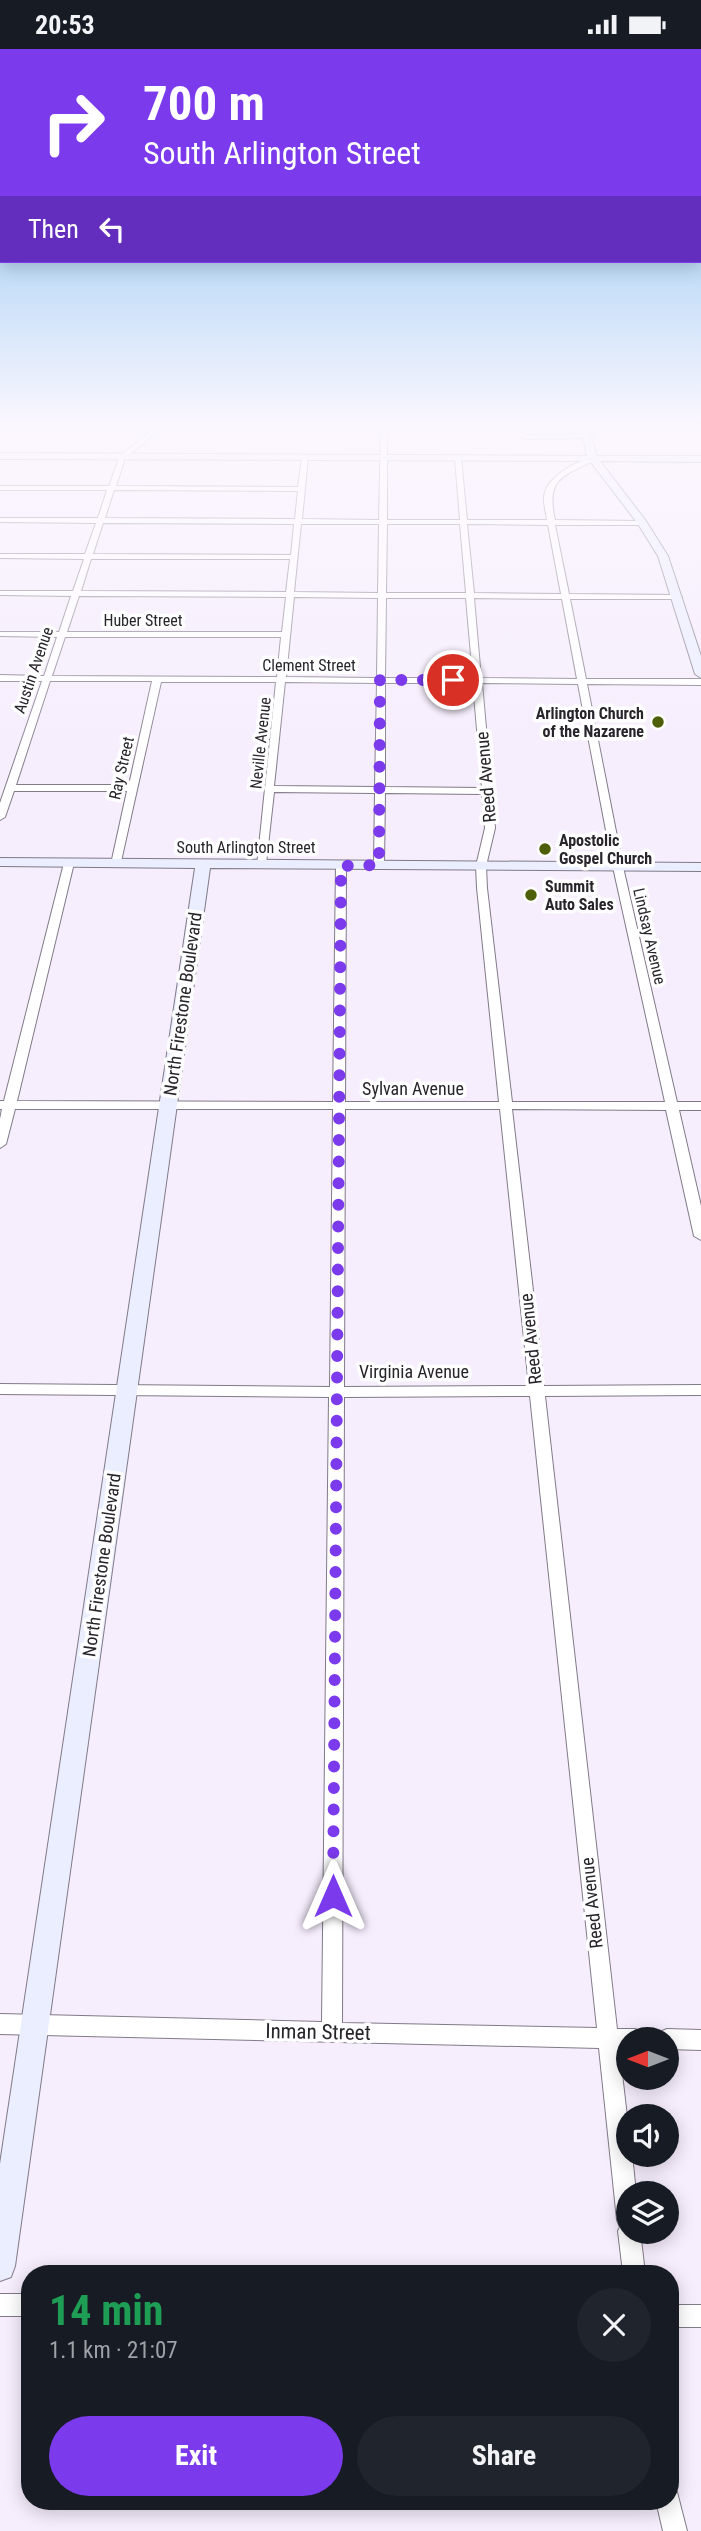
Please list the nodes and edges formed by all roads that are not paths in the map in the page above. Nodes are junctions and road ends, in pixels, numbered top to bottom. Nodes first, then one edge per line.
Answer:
1 (92, 545) edge
2 (295, 545) edge
3 (382, 545) edge
4 (465, 545) edge
5 (556, 545) edge
6 (656, 545) edge
7 (0, 556) edge
8 (88, 556) junction
9 (294, 557) junction
10 (0, 593) edge
11 (76, 594) junction
12 (290, 595) junction
13 (381, 595) junction
14 (470, 596) junction
15 (566, 596) junction
16 (678, 597) junction
17 (0, 634) edge
18 (62, 634) junction
19 (286, 635) junction
20 (701, 674) edge
21 (0, 678) edge
22 (47, 678) junction
23 (156, 679) junction
24 (281, 679) junction
25 (380, 680) junction
26 (478, 681) junction
27 (582, 681) junction
28 (701, 682) edge
29 (10, 787) junction
30 (133, 788) junction
31 (269, 789) junction
32 (379, 790) junction
33 (486, 791) junction
34 (0, 817) edge
35 (0, 862) edge
36 (69, 863) junction
37 (116, 864) junction
38 (203, 865) junction
39 (261, 865) junction
40 (379, 865) junction
41 (341, 866) junction
42 (481, 866) junction
43 (618, 867) junction
44 (701, 867) edge
45 (5, 1105) edge
46 (168, 1105) junction
47 (505, 1106) junction
48 (671, 1106) junction
49 (701, 1106) edge
50 (338, 1107) junction
51 (0, 1144) edge
52 (701, 1236) edge
53 (0, 1389) edge
54 (127, 1390) junction
55 (701, 1390) edge
56 (337, 1391) junction
57 (536, 1391) junction
58 (0, 2024) edge
59 (35, 2025) junction
60 (332, 2032) junction
61 (607, 2038) junction
62 (616, 2038) edge
63 (679, 2039) edge
64 (701, 2040) edge
65 (624, 2181) edge
66 (631, 2244) edge
67 (633, 2265) edge
68 (0, 2266) edge
69 (0, 2305) edge
70 (21, 2305) edge
71 (679, 2316) edge
72 (701, 2316) edge
73 (670, 2510) edge
74 (675, 2531) edge

1 - 8 street, Austin Avenue
2 - 9 street, Neville Avenue
3 - 13 street
4 - 14 street, Reed Avenue
5 - 15 street, Lindsay Avenue
6 - 16 main road
7 - 8 street
8 - 9 street
8 - 11 street, Austin Avenue
9 - 12 street, Neville Avenue
10 - 11 street
11 - 12 street
11 - 18 street, Austin Avenue
12 - 13 street
12 - 19 street, Neville Avenue
13 - 14 street
13 - 25 street
14 - 15 street
14 - 26 street, Reed Avenue
15 - 16 street
15 - 27 street, Lindsay Avenue
16 - 20 main road
17 - 18 street, Huber Street
18 - 19 street, Huber Street
18 - 22 street, Austin Avenue
19 - 24 street, Neville Avenue
21 - 22 street, Clement Street
22 - 23 street, Clement Street
22 - 29 street, Austin Avenue
23 - 24 street, Clement Street
23 - 30 street, Ray Street
24 - 25 street, Clement Street
24 - 31 street, Neville Avenue
25 - 26 street, Clement Street
25 - 32 street
26 - 27 street, Clement Street
26 - 33 street, Reed Avenue
27 - 28 street, Clement Street
27 - 43 street, Lindsay Avenue
29 - 30 street
29 - 34 street, Austin Avenue
30 - 37 street, Ray Street
31 - 32 street
31 - 39 street, Neville Avenue
32 - 33 street
32 - 40 street
33 - 42 street, Reed Avenue
35 - 36 main road, South Arlington Street
36 - 37 main road, South Arlington Street
36 - 45 street
37 - 38 main road, South Arlington Street
38 - 39 main road, South Arlington Street
38 - 46 main road, North Firestone Boulevard
39 - 41 main road, South Arlington Street
40 - 41 main road, South Arlington Street
40 - 42 main road, South Arlington Street
41 - 50 street
42 - 43 main road, South Arlington Street
42 - 47 street, Reed Avenue
43 - 44 main road, South Arlington Street
43 - 48 street, Lindsay Avenue
45 - 46 street, Sylvan Avenue
45 - 51 street
46 - 50 street, Sylvan Avenue
46 - 54 main road, North Firestone Boulevard
47 - 48 street, Sylvan Avenue
47 - 50 street, Sylvan Avenue
47 - 57 street, Reed Avenue
48 - 49 street, Sylvan Avenue
48 - 52 street, Lindsay Avenue
50 - 56 street
53 - 54 street, Virginia Avenue
54 - 56 street, Virginia Avenue
54 - 59 main road, North Firestone Boulevard
55 - 57 street, Virginia Avenue
56 - 57 street, Virginia Avenue
56 - 60 street
57 - 61 street, Reed Avenue
58 - 59 street, Inman Street
59 - 60 street, Inman Street
59 - 68 main road, North Firestone Boulevard
60 - 61 street, Inman Street
61 - 62 street, Inman Street
61 - 65 street, Reed Avenue
63 - 64 street
66 - 67 street
69 - 70 street
71 - 72 street
73 - 74 street

